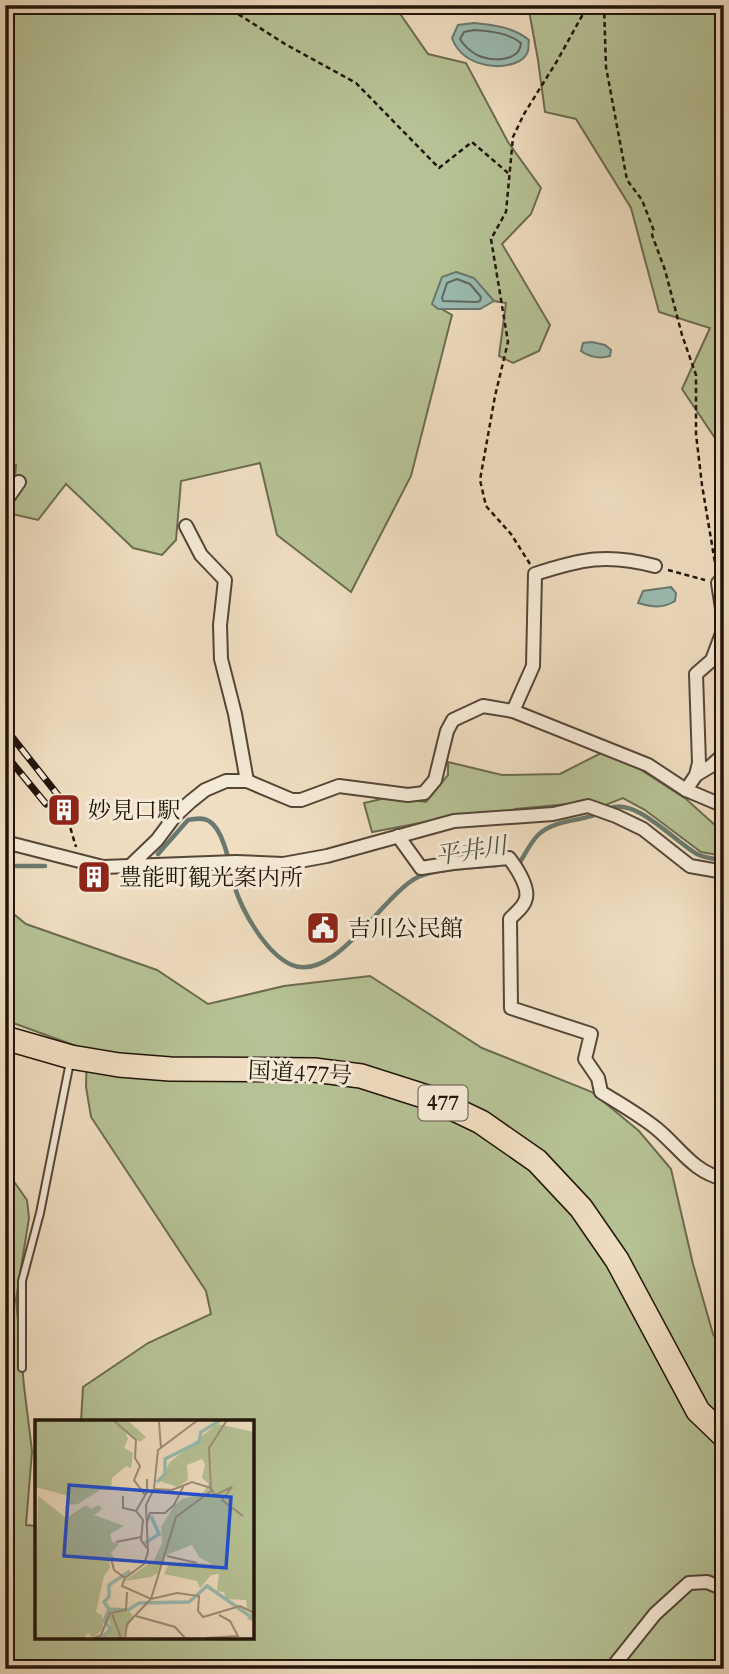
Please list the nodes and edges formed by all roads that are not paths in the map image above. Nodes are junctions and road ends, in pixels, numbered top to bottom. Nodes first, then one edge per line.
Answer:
1 (19, 482) dead end
2 (5, 502) edge
3 (186, 526) dead end
4 (654, 566) road end
5 (718, 583) road end
6 (724, 621) edge
7 (724, 628) edge
8 (513, 711) junction
9 (724, 754) edge
10 (696, 775) junction
11 (247, 781) junction
12 (686, 790) junction
13 (724, 806) edge
14 (398, 836) junction
15 (5, 842) edge
16 (131, 865) junction
17 (724, 872) edge
18 (5, 1038) edge
19 (71, 1056) junction
20 (724, 1179) edge
21 (22, 1368) dead end
22 (724, 1436) edge
23 (724, 1588) edge
24 (611, 1669) edge

1 - 2 street
3 - 11 street
4 - 8 street
5 - 6 street
7 - 10 street
8 - 11 street
8 - 12 street
9 - 10 street
10 - 12 street
11 - 16 street
12 - 13 street
14 - 16 street
14 - 17 street
14 - 20 street
15 - 16 street
18 - 19 highway, 国道477号 / 477
19 - 21 lane
19 - 22 highway, 国道477号 / 477
23 - 24 street

